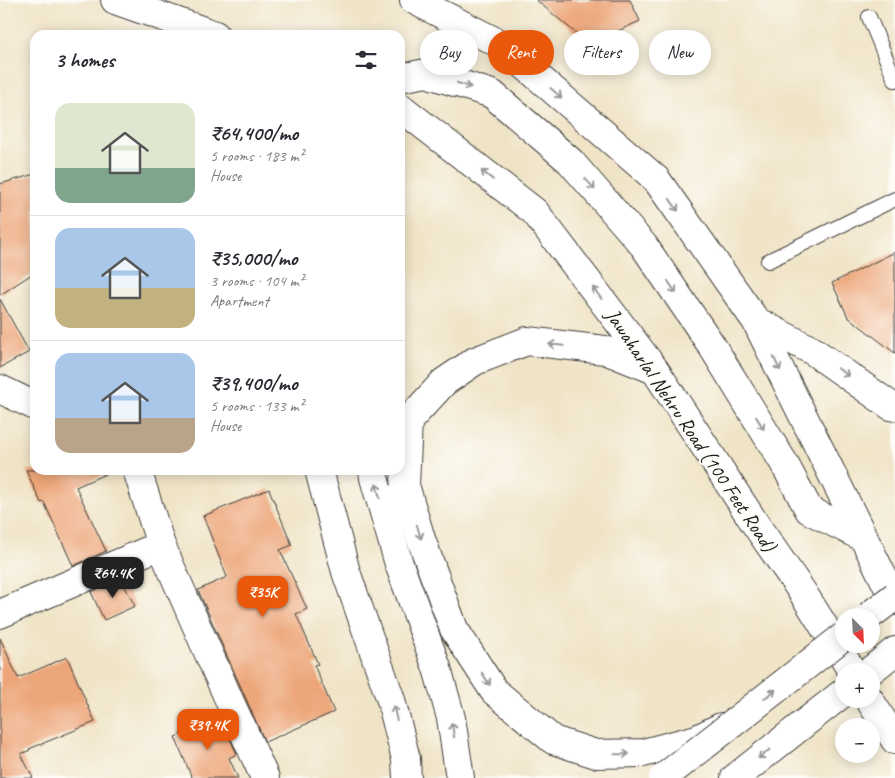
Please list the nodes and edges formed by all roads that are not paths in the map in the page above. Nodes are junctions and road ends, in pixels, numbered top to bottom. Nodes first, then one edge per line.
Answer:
1 (114, 0) edge
2 (414, 0) edge
3 (166, 8) edge
4 (869, 17) dead end
5 (196, 30) edge
6 (405, 77) edge
7 (895, 80) edge
8 (405, 111) edge
9 (895, 199) edge
10 (768, 261) dead end
11 (756, 321) junction
12 (655, 370) junction
13 (0, 390) edge
14 (30, 404) edge
15 (895, 407) edge
16 (139, 475) edge
17 (320, 475) edge
18 (374, 475) edge
19 (864, 538) junction
20 (161, 545) junction
21 (895, 596) edge
22 (895, 601) edge
23 (879, 608) edge
24 (0, 614) edge
25 (835, 643) edge
26 (895, 651) edge
27 (847, 663) edge
28 (880, 663) edge
29 (835, 699) edge
30 (875, 708) edge
31 (738, 719) junction
32 (895, 740) edge
33 (265, 778) edge
34 (406, 778) edge
35 (460, 778) edge
36 (662, 778) edge
37 (734, 778) edge

1 - 3 main road
2 -> 11 main road
3 - 5 main road
4 - 7 lane
6 -> 19 main road
12 -> 8 main road, Jawaharlal Nehru Road (100 Feet Road)
9 - 10 lane
11 -> 15 main road
11 -> 19 main road
12 - 27 main road, Jawaharlal Nehru Road (100 Feet Road)
12 -> 31 main road, bridge
13 - 14 main road
16 - 20 main road
34 -> 17 main road
35 -> 18 main road
19 - 22 main road
20 - 24 main road
20 - 33 main road
21 - 23 main road, bridge
31 -> 25 main road, bridge
26 - 28 main road
29 -> 37 main road
30 - 32 main road
31 - 36 main road, bridge

